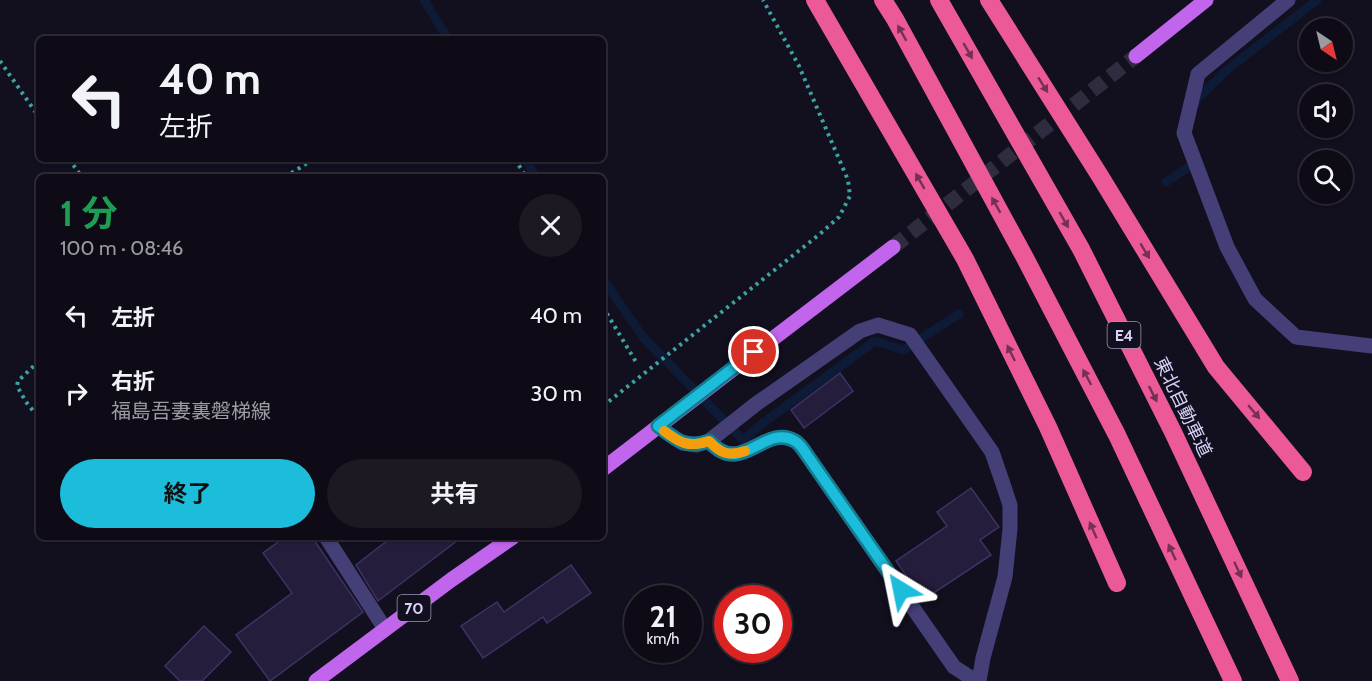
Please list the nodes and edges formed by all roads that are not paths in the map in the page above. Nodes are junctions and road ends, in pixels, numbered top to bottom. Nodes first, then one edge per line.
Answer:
1 (815, 0) edge
2 (883, 0) edge
3 (939, 0) edge
4 (989, 0) edge
5 (1206, 0) edge
6 (1288, 0) edge
7 (1136, 56) tunnel mouth
8 (893, 247) tunnel mouth
9 (1372, 346) edge
10 (658, 426) junction
11 (709, 441) junction
12 (606, 467) edge
13 (1303, 472) dead end
14 (328, 540) edge
15 (509, 540) edge
16 (1117, 583) dead end
17 (385, 629) junction
18 (316, 681) edge
19 (978, 681) edge
20 (1233, 681) edge
21 (1290, 681) edge

16 -> 1 highway
20 -> 2 highway
3 -> 21 highway, 東北自動車道 / E4
4 -> 13 highway
5 - 7 main road
6 - 9 street
8 - 10 main road
10 - 11 street
10 - 12 main road
11 - 19 street
11 - 19 street
14 - 17 street
15 - 17 main road, 70
17 - 18 main road, 70

